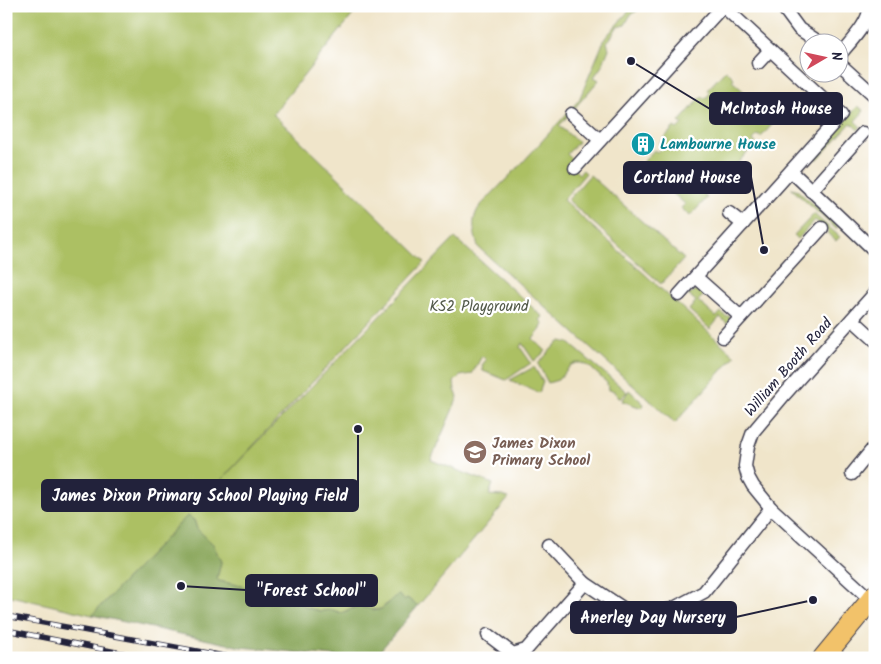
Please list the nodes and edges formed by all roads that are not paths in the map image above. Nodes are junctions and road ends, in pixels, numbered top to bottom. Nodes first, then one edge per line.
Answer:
1 (782, 6) edge
2 (869, 6) edge
3 (804, 32) edge
4 (848, 45) edge
5 (770, 50) junction
6 (758, 63) dead end
7 (848, 71) edge
8 (875, 96) edge
9 (571, 114) dead end
10 (863, 133) dead end
11 (600, 140) junction
12 (575, 168) dead end
13 (791, 171) junction
14 (811, 191) junction
15 (730, 212) dead end
16 (743, 224) junction
17 (822, 228) dead end
18 (875, 251) edge
19 (696, 277) junction
20 (875, 294) edge
21 (679, 295) dead end
22 (740, 317) junction
23 (852, 320) junction
24 (723, 337) dead end
25 (875, 340) edge
26 (875, 446) edge
27 (852, 474) dead end
28 (771, 508) junction
29 (549, 545) dead end
30 (585, 583) junction
31 (873, 598) edge
32 (488, 634) dead end
33 (823, 658) edge

1 - 3 street
2 - 4 street
5 - 6 street
5 - 11 street
5 - 13 street
7 - 8 street
9 - 11 street
10 - 14 street
11 - 12 street
13 - 14 street
13 - 16 street
14 - 18 street
15 - 16 street
16 - 19 street
17 - 22 street
19 - 21 street
19 - 22 street
20 - 23 street, William Booth Road
22 - 24 street
23 - 25 street
23 - 28 street, William Booth Road
26 - 27 street
28 - 30 street
28 - 31 street, William Booth Road
29 - 30 street
30 - 32 street
31 - 33 main road

